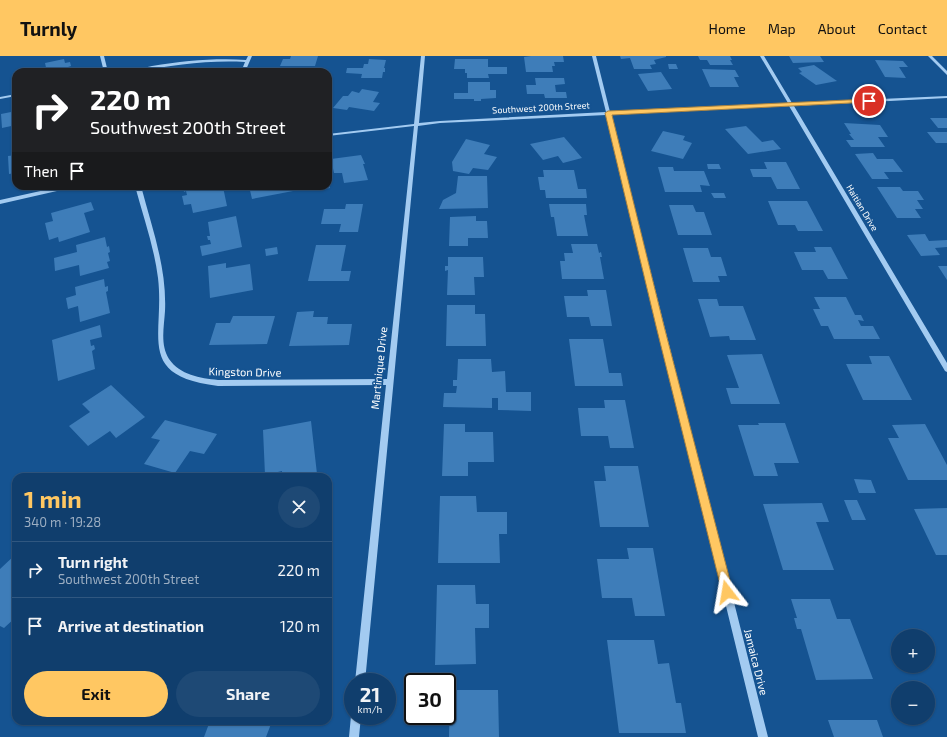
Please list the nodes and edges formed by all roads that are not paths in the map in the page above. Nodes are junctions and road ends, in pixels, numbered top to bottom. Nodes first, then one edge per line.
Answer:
1 (102, 56) edge
2 (250, 56) edge
3 (423, 56) edge
4 (594, 56) edge
5 (762, 56) edge
6 (930, 56) edge
7 (248, 61) junction
8 (105, 68) edge
9 (152, 68) edge
10 (245, 68) edge
11 (947, 74) edge
12 (12, 96) edge
13 (947, 97) edge
14 (0, 98) edge
15 (791, 104) junction
16 (608, 113) junction
17 (416, 124) junction
18 (332, 134) edge
19 (52, 190) edge
20 (139, 190) edge
21 (0, 202) edge
22 (947, 369) edge
23 (389, 382) junction
24 (361, 673) edge
25 (355, 725) edge
26 (354, 737) edge
27 (763, 737) edge

1 - 8 street
2 - 7 street
3 - 17 street, Martinique Drive
4 - 16 street, Jamaica Drive
5 - 15 street, Haitian Drive
6 - 11 street
7 - 9 street
7 - 10 street
12 - 14 street
13 - 15 street, Southwest 200th Street
15 - 16 street, Southwest 200th Street
15 - 22 street, Haitian Drive
16 - 17 street, Southwest 200th Street
16 - 27 street, Jamaica Drive
17 - 18 street, Southwest 200th Street
17 - 23 street, Martinique Drive
19 - 21 street
20 - 23 street, Kingston Drive
23 - 24 street, Martinique Drive
25 - 26 street

